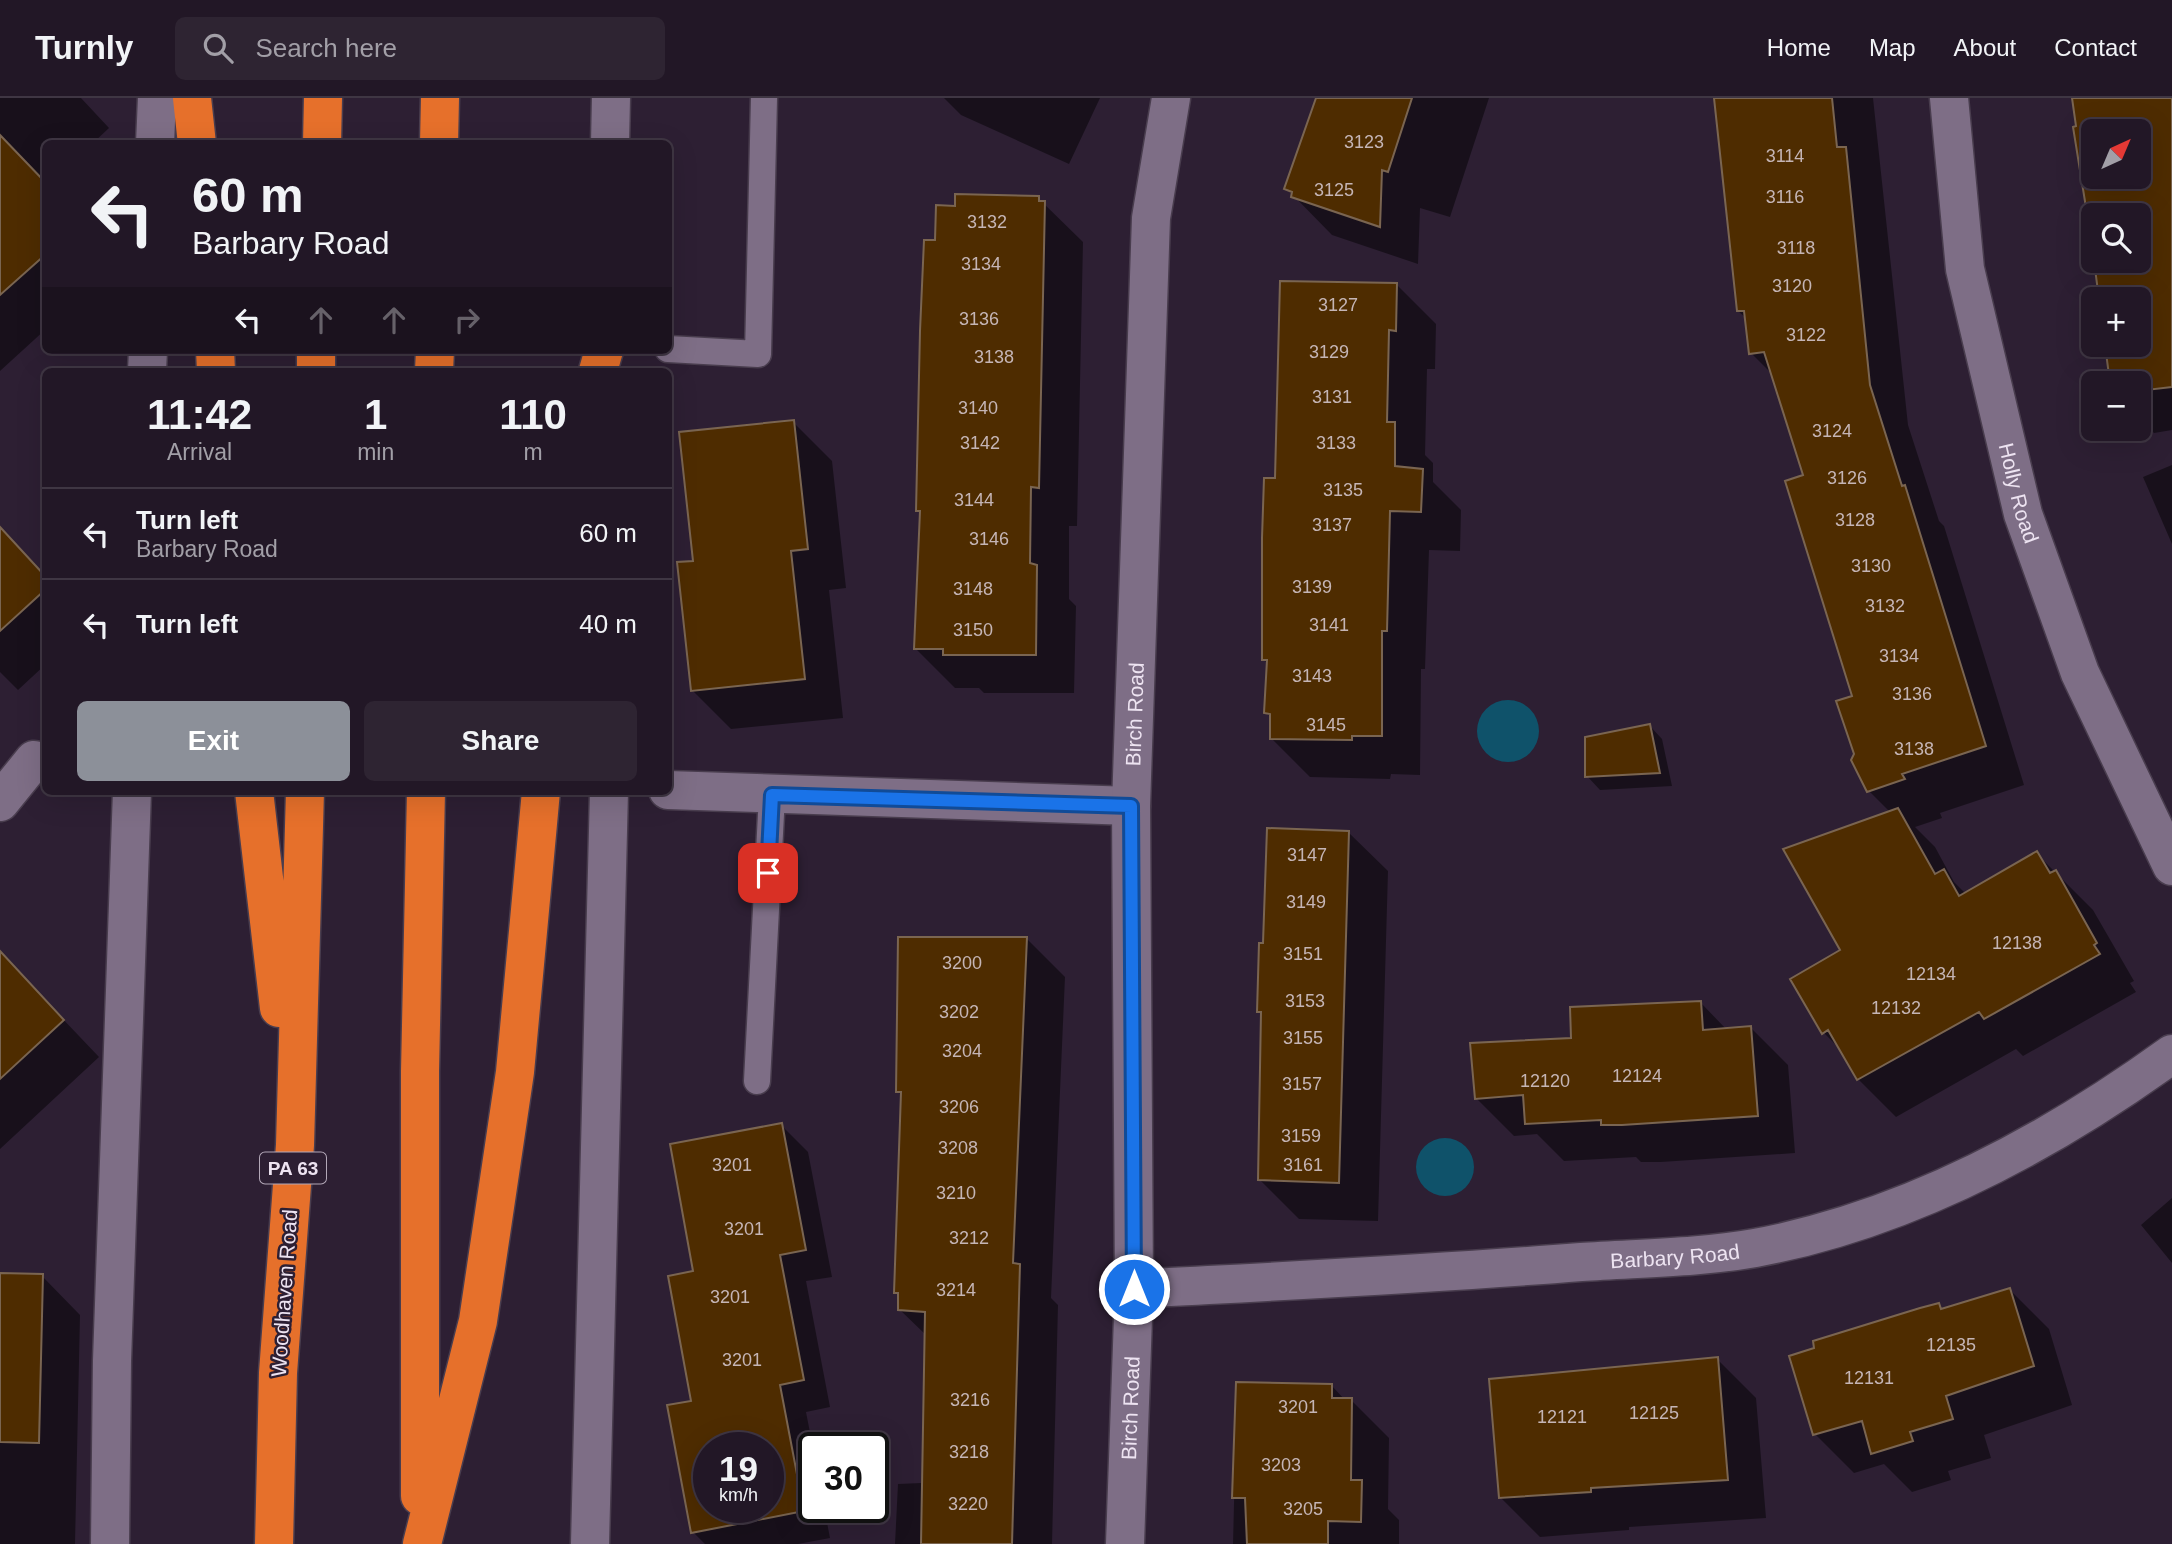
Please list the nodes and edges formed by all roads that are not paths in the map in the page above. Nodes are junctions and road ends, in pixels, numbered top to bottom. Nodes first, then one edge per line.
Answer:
1 (157, 98) edge
2 (192, 98) edge
3 (323, 98) edge
4 (440, 98) edge
5 (611, 98) edge
6 (764, 98) edge
7 (1171, 98) edge
8 (1950, 98) edge
9 (155, 140) edge
10 (197, 140) edge
11 (322, 140) edge
12 (439, 140) edge
13 (610, 140) edge
14 (672, 349) edge
15 (40, 758) edge
16 (0, 783) edge
17 (672, 790) edge
18 (132, 795) edge
19 (254, 795) edge
20 (304, 795) edge
21 (426, 795) edge
22 (541, 795) edge
23 (609, 795) edge
24 (772, 795) junction
25 (0, 802) edge
26 (1131, 806) junction
27 (2172, 866) edge
28 (2172, 1054) edge
29 (757, 1081) dead end
30 (295, 1145) junction
31 (1134, 1289) junction
32 (110, 1544) edge
33 (274, 1544) edge
34 (421, 1544) edge
35 (590, 1544) edge
36 (1125, 1544) edge

1 - 9 street
2 - 10 highway
3 - 11 highway
4 - 12 highway
5 - 13 street
6 - 14 lane
7 - 26 street, Birch Road
8 - 27 street, Holly Road
15 - 16 street
15 - 25 street
17 - 24 street
18 - 32 street
19 - 30 highway
20 - 30 highway, Woodhaven Road / PA 63
21 - 34 highway
22 - 34 highway
23 - 35 street
24 - 26 street
24 - 29 lane
26 - 31 street, Birch Road
28 - 31 street, Barbary Road
30 - 33 highway, Woodhaven Road / PA 63
31 - 36 street, Birch Road

